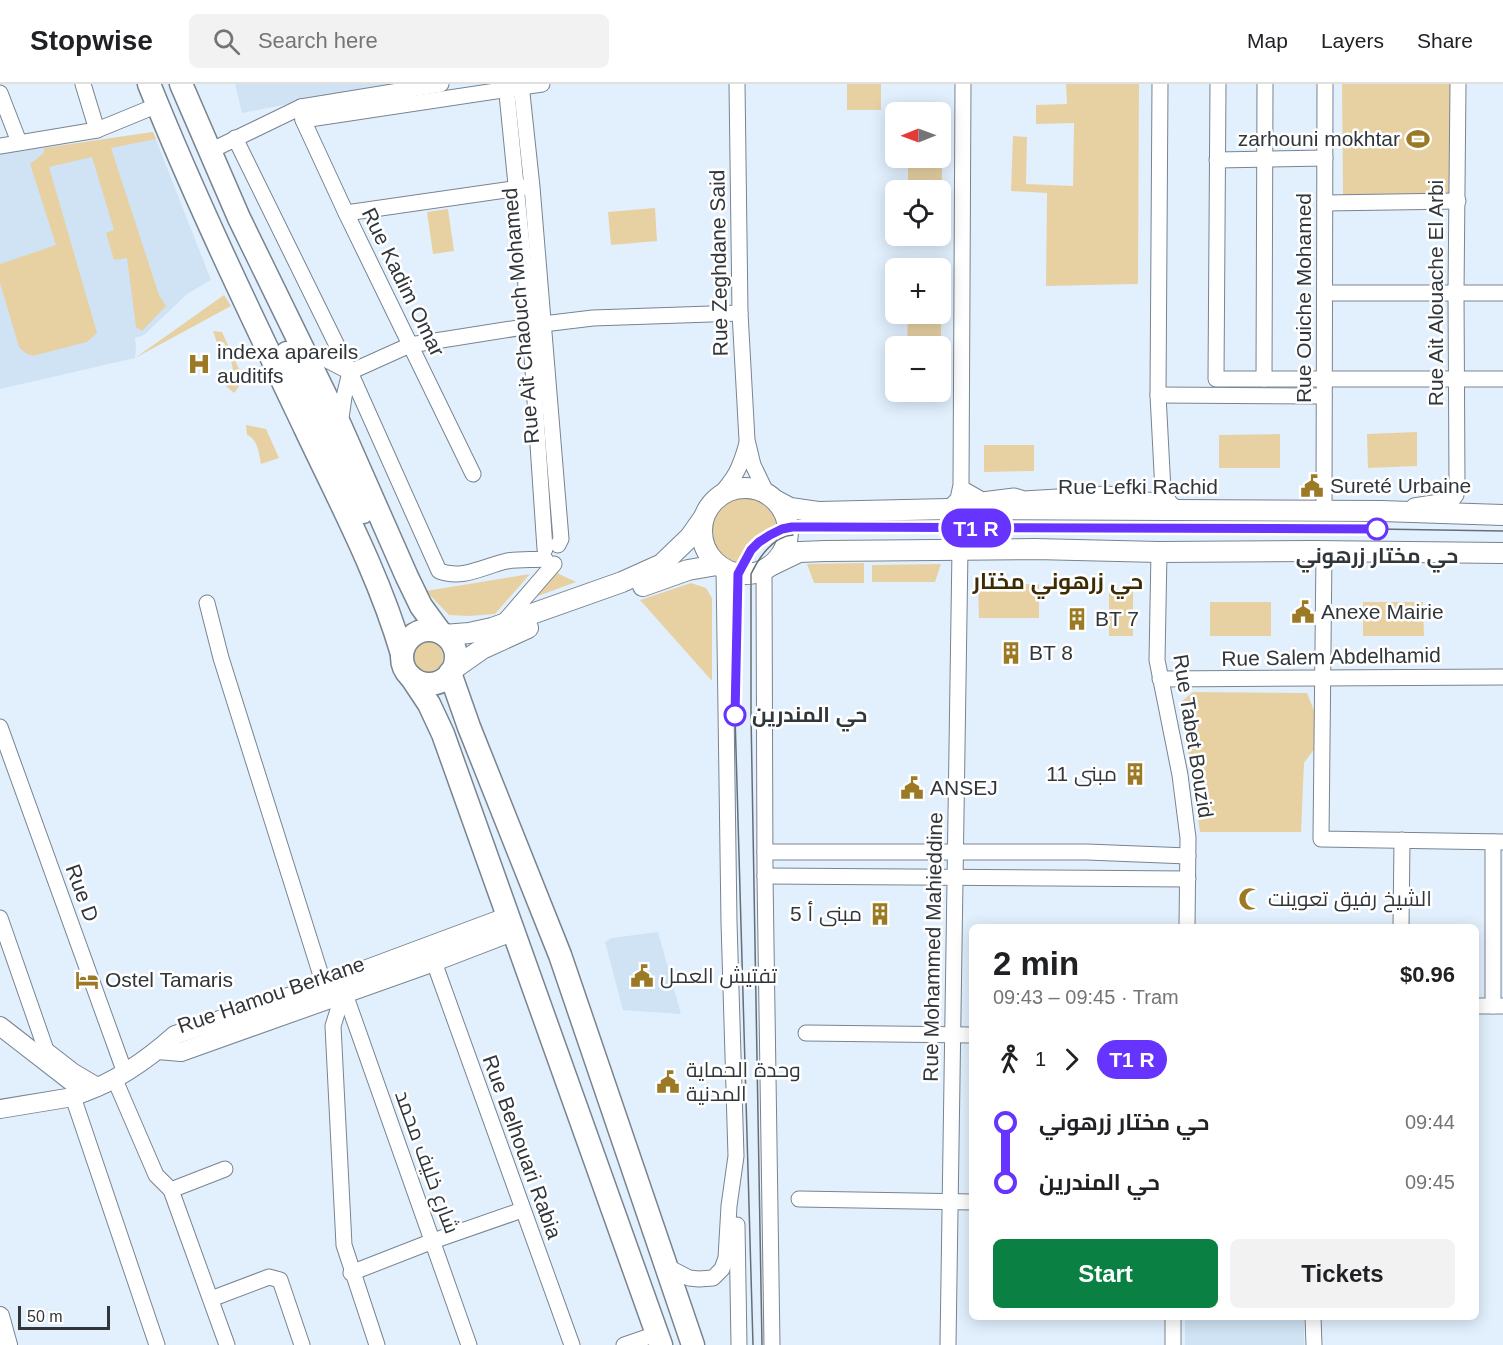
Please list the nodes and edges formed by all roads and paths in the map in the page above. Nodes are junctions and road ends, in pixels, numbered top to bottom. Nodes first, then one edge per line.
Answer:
1 (83, 84) edge
2 (149, 84) edge
3 (182, 84) edge
4 (441, 84) edge
5 (542, 84) edge
6 (737, 84) edge
7 (963, 84) edge
8 (1160, 84) edge
9 (1218, 84) edge
10 (1265, 84) edge
11 (1325, 84) edge
12 (1458, 84) edge
13 (514, 86) edge
14 (0, 93) edge
15 (161, 95) edge
16 (302, 114) junction
17 (97, 130) junction
18 (236, 138) junction
19 (19, 142) junction
20 (0, 146) edge
21 (210, 151) junction
22 (1325, 158) junction
23 (1265, 159) junction
24 (1217, 160) junction
25 (525, 188) junction
26 (1458, 201) junction
27 (1325, 203) junction
28 (346, 213) junction
29 (1325, 293) junction
30 (1456, 293) junction
31 (1503, 293) edge
32 (740, 313) junction
33 (536, 325) junction
34 (410, 345) junction
35 (305, 353) junction
36 (350, 372) junction
37 (1323, 378) junction
38 (1263, 379) junction
39 (1456, 379) junction
40 (1503, 379) edge
41 (1158, 395) junction
42 (1324, 396) junction
43 (340, 425) junction
44 (747, 440) junction
45 (473, 474) dead end
46 (771, 497) junction
47 (717, 498) junction
48 (973, 498) junction
49 (1175, 507) junction
50 (948, 509) junction
51 (1381, 511) junction
52 (1324, 512) junction
53 (1503, 515) edge
54 (704, 517) junction
55 (960, 549) junction
56 (1324, 551) junction
57 (1159, 552) junction
58 (1503, 552) edge
59 (551, 554) junction
60 (720, 567) junction
61 (768, 568) junction
62 (207, 603) dead end
63 (502, 624) junction
64 (442, 633) junction
65 (399, 643) junction
66 (451, 672) junction
67 (411, 677) junction
68 (1503, 677) edge
69 (1322, 678) junction
70 (1160, 679) junction
71 (461, 706) junction
72 (437, 719) junction
73 (0, 727) edge
74 (1402, 840) junction
75 (1498, 842) edge
76 (956, 851) junction
77 (765, 852) junction
78 (1188, 856) junction
79 (765, 876) junction
80 (955, 878) junction
81 (1188, 879) junction
82 (0, 918) edge
83 (512, 923) junction
84 (1187, 924) edge
85 (1401, 924) edge
86 (434, 962) junction
87 (335, 993) junction
88 (1479, 1006) edge
89 (1498, 1006) edge
90 (0, 1026) edge
91 (806, 1033) dead end
92 (953, 1035) junction
93 (969, 1035) edge
94 (49, 1058) junction
95 (99, 1086) junction
96 (0, 1109) edge
97 (736, 1155) junction
98 (225, 1169) dead end
99 (171, 1190) junction
100 (799, 1199) dead end
101 (951, 1202) junction
102 (969, 1202) edge
103 (522, 1210) junction
104 (432, 1241) junction
105 (666, 1266) junction
106 (351, 1273) junction
107 (636, 1275) junction
108 (211, 1299) junction
109 (0, 1316) edge
110 (1173, 1320) edge
111 (1313, 1320) edge
112 (659, 1339) edge
113 (8, 1345) edge
114 (157, 1345) edge
115 (227, 1345) edge
116 (302, 1345) edge
117 (377, 1345) edge
118 (469, 1345) edge
119 (572, 1345) edge
120 (624, 1345) edge
121 (693, 1345) edge
122 (739, 1345) edge
123 (772, 1345) edge
124 (948, 1345) edge
125 (1173, 1345) edge
126 (1314, 1345) edge

1 - 17 street
2 - 15 main road
3 - 21 main road
4 - 16 street
5 - 13 street
6 - 32 street, Rue Zeghdane Said
7 - 48 street
8 - 41 street
9 - 24 street
10 - 23 street
11 - 22 street, Rue Ouiche Mohamed
12 - 26 street, Rue Ait Alouache El Arbi
13 - 16 street
13 - 25 street, Rue Ait Chaouch Mohamed
14 - 19 street
15 - 17 street
15 - 65 main road
16 - 18 street
16 - 28 street, Rue Kadim Omar
17 - 19 street
18 - 21 street
18 - 36 street
19 - 20 street
21 - 35 main road
22 - 23 street
22 - 27 street, Rue Ouiche Mohamed
23 - 24 street
23 - 38 street
24 - 38 street
25 - 28 street
25 - 33 street, Rue Ait Chaouch Mohamed
26 - 27 street
26 - 30 street, Rue Ait Alouache El Arbi
27 - 29 street, Rue Ouiche Mohamed
28 - 34 street, Rue Kadim Omar
29 - 30 street
29 - 37 street, Rue Ouiche Mohamed
30 - 31 street
30 - 39 street, Rue Ait Alouache El Arbi
32 - 33 street
32 - 44 street, Rue Zeghdane Said
33 - 34 street
33 - 59 street, Rue Ait Chaouch Mohamed
34 - 36 street
34 - 45 street, Rue Kadim Omar
35 - 36 street
35 - 43 main road
36 - 43 street
36 - 59 street
37 - 38 street
37 - 39 street
37 - 42 street, Rue Ouiche Mohamed
39 - 40 street
39 - 51 street, Rue Ait Alouache El Arbi
41 - 42 street
41 - 49 street
42 - 52 street, Rue Ouiche Mohamed
43 - 64 main road
44 - 46 street
44 - 47 street
46 - 47 main road
46 - 50 main road, Rue Lefki Rachid
46 - 61 main road
47 - 54 main road
48 - 49 main road, Rue Lefki Rachid
48 - 50 main road, Rue Lefki Rachid
48 - 50 street
49 - 52 main road, Rue Lefki Rachid
51 - 52 main road, Rue Lefki Rachid
51 - 53 main road, Rue Lefki Rachid
54 - 60 main road
54 - 63 main road
55 - 57 main road
55 - 61 main road
55 - 76 street, Rue Mohammed Mahieddine
56 - 57 main road
56 - 58 main road
56 - 69 street
57 - 70 street, Rue Tabet Bouzid
59 - 63 street
60 - 61 main road
60 - 66 main road
60 - 97 street
61 - 77 street
62 - 87 street, شارع خليف محمد
63 - 64 main road
64 - 65 main road
64 - 66 main road
65 - 67 main road
66 - 67 main road
66 - 71 main road
67 - 72 main road
68 - 69 street, Rue Salem Abdelhamid
69 - 70 street, Rue Salem Abdelhamid
69 - 74 street
70 - 78 street, Rue Tabet Bouzid
71 - 72 main road
71 - 105 main road
72 - 83 main road
73 - 95 street, Rue D
74 - 75 street
74 - 85 street
75 - 89 street
76 - 77 street
76 - 78 street
76 - 80 street, Rue Mohammed Mahieddine
77 - 79 street
78 - 81 street, Rue Tabet Bouzid
79 - 80 street
79 - 123 street
80 - 81 street
80 - 92 street, Rue Mohammed Mahieddine
81 - 84 street, Rue Tabet Bouzid
82 - 94 street
83 - 86 street, Rue Hamou Berkane
83 - 87 street, Rue Hamou Berkane
83 - 107 main road
86 - 87 street, Rue Hamou Berkane
86 - 103 street, Rue Belhouari Rabia
87 - 95 street, Rue Hamou Berkane
87 - 104 street, شارع خليف محمد
87 - 106 street
88 - 89 street
90 - 94 street
91 - 92 street
92 - 93 street
92 - 101 street, Rue Mohammed Mahieddine
94 - 95 street
95 - 96 street
95 - 99 street
95 - 114 street
97 - 105 street
97 - 122 street
98 - 99 street
99 - 108 street
100 - 101 street
101 - 102 street
101 - 124 street, Rue Mohammed Mahieddine
103 - 104 street
103 - 119 street, Rue Belhouari Rabia
104 - 106 street
104 - 118 street, شارع خليف محمد
105 - 107 main road
105 - 121 main road
106 - 117 street
107 - 112 main road
108 - 115 street
108 - 116 street
109 - 113 street
110 - 125 street
111 - 126 street
112 - 120 street

